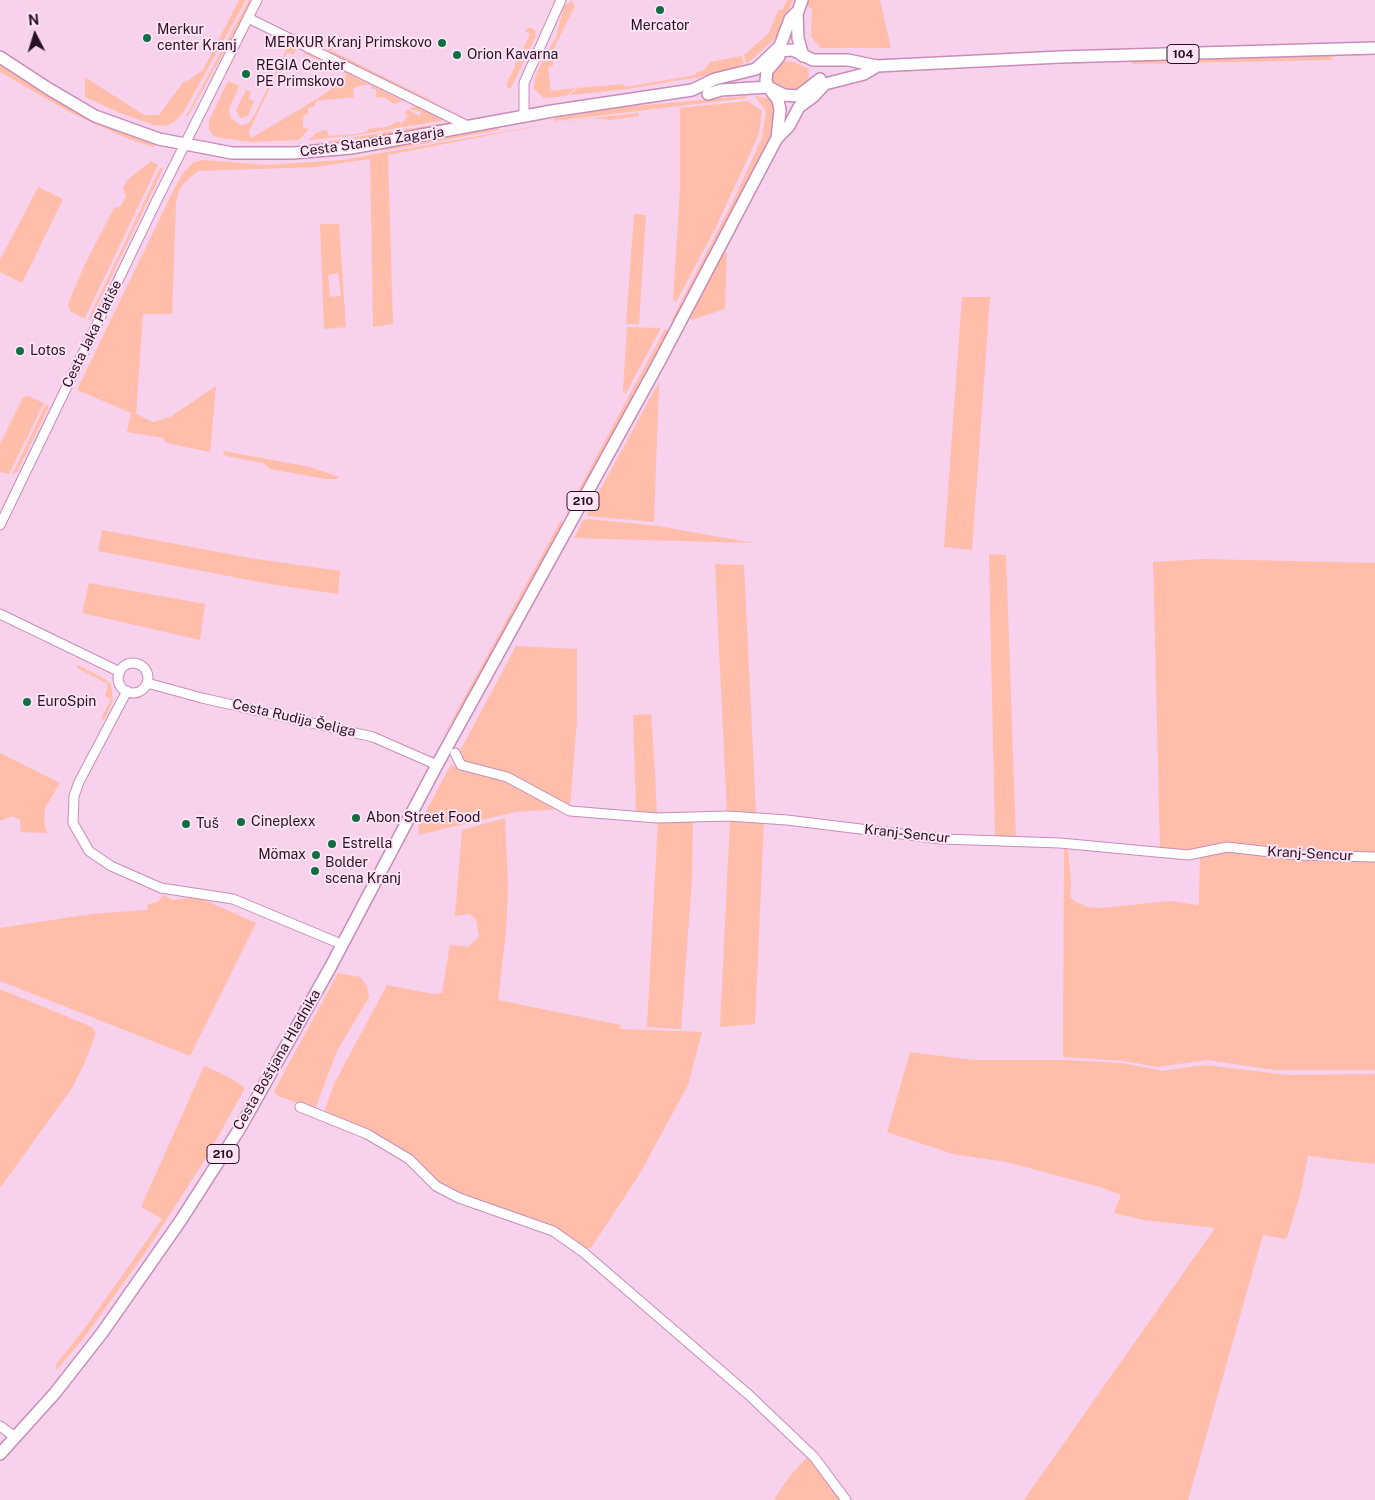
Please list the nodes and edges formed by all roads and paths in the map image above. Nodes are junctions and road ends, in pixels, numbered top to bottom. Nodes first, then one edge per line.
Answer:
1 (257, 0) edge
2 (560, 0) edge
3 (802, 0) edge
4 (797, 12) junction
5 (248, 18) junction
6 (1375, 48) edge
7 (780, 52) junction
8 (0, 57) edge
9 (807, 60) junction
10 (877, 66) junction
11 (767, 71) junction
12 (852, 76) junction
13 (813, 84) junction
14 (707, 89) junction
15 (773, 94) junction
16 (798, 101) junction
17 (524, 116) junction
18 (470, 127) junction
19 (781, 134) junction
20 (184, 144) junction
21 (0, 525) edge
22 (0, 614) edge
23 (120, 672) junction
24 (147, 683) junction
25 (127, 691) junction
26 (456, 753) dead end
27 (437, 765) junction
28 (1375, 857) edge
29 (342, 944) junction
30 (300, 1107) dead end
31 (0, 1426) edge
32 (16, 1437) junction
33 (0, 1454) edge
34 (846, 1500) edge

1 - 5 street
2 - 17 street
3 - 4 main road
4 - 7 main road
4 - 9 main road
5 - 18 street, Cesta Staneta Žagarja
5 - 20 street
6 - 10 main road, 104
7 - 9 main road
7 - 11 main road
7 - 14 main road
8 - 20 main road, Cesta Staneta Žagarja
9 - 10 main road, 104
9 - 13 main road
10 - 12 main road, 104
11 - 14 main road, Cesta Staneta Žagarja
11 - 15 main road
12 - 13 main road, 104
12 - 16 main road, 104
13 - 16 main road
14 - 15 main road, Cesta Staneta Žagarja
14 - 15 main road, Cesta Staneta Žagarja
14 - 17 main road, Cesta Staneta Žagarja
15 - 16 main road
15 - 19 main road, 210
16 - 19 main road, 210
17 - 18 main road, Cesta Staneta Žagarja
18 - 20 main road, Cesta Staneta Žagarja
19 - 27 main road, Cesta Boštjana Hladnika / 210
20 - 21 street, Cesta Jaka Platiše
22 - 23 street
23 - 24 street
23 - 25 street
24 - 25 street
24 - 27 street, Cesta Rudija Šeliga
25 - 29 street
26 - 28 street, Kranj-Sencur
27 - 29 main road, Cesta Boštjana Hladnika / 210
29 - 32 main road, Cesta Boštjana Hladnika / 210
30 - 34 street
31 - 32 street
32 - 33 main road, Cesta Boštjana Hladnika / 210

